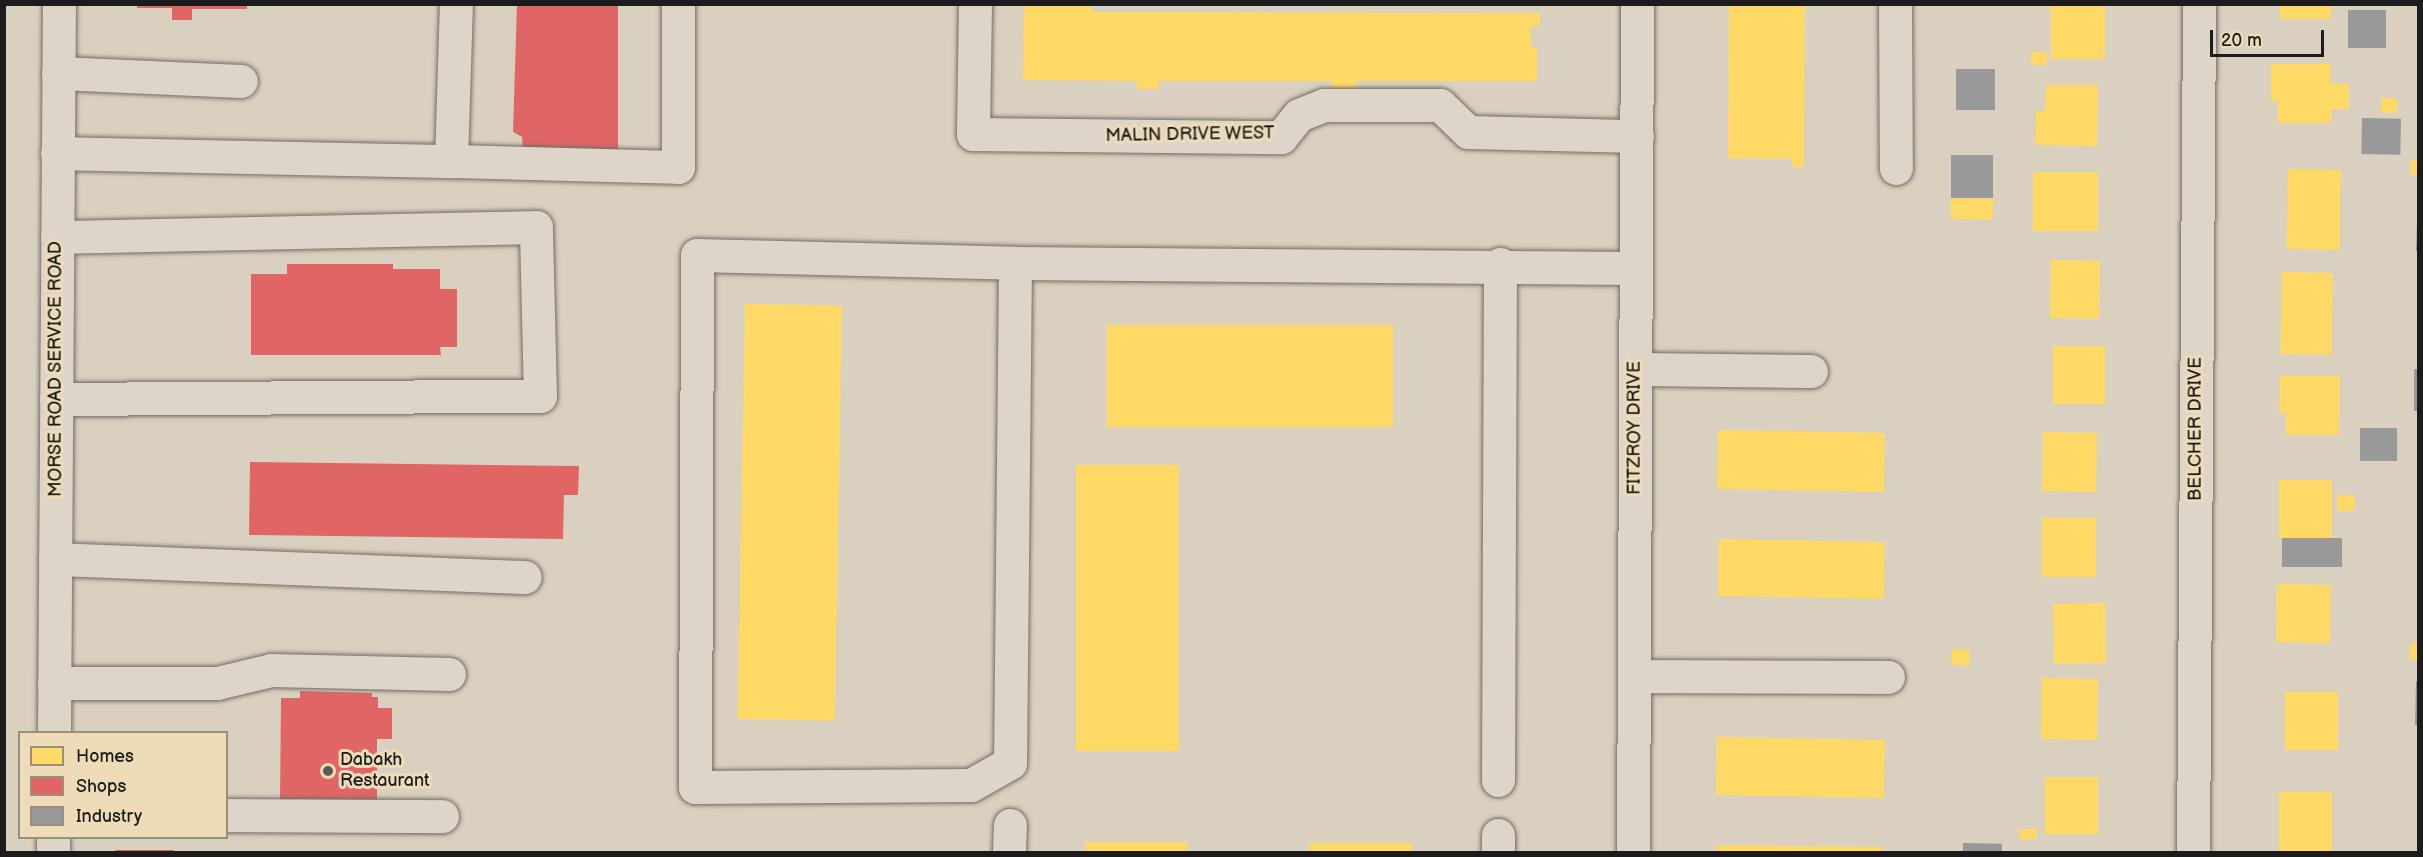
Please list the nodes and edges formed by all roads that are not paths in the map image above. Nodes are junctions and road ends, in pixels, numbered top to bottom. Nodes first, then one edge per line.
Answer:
1 (59, 4) edge
2 (456, 4) edge
3 (678, 4) edge
4 (975, 4) edge
5 (1637, 4) edge
6 (1895, 4) edge
7 (2199, 4) edge
8 (58, 73) junction
9 (241, 81) dead end
10 (1636, 136) junction
11 (57, 153) junction
12 (451, 161) junction
13 (1896, 168) dead end
14 (57, 237) junction
15 (1015, 263) junction
16 (1500, 264) junction
17 (1635, 268) junction
18 (1635, 369) junction
19 (1811, 371) dead end
20 (56, 399) junction
21 (55, 559) junction
22 (525, 577) dead end
23 (449, 674) dead end
24 (1634, 676) junction
25 (1888, 677) dead end
26 (54, 683) junction
27 (54, 731) edge
28 (1498, 780) dead end
29 (228, 815) edge
30 (442, 816) dead end
31 (1633, 852) edge
32 (2193, 852) edge

1 - 8 street, MORSE ROAD SERVICE ROAD
2 - 12 street
3 - 12 street
4 - 10 street, MALIN DRIVE WEST
5 - 10 street, FITZROY DRIVE
6 - 13 street
7 - 32 street, BELCHER DRIVE
8 - 9 street
8 - 11 street, MORSE ROAD SERVICE ROAD
10 - 17 street, FITZROY DRIVE
11 - 12 street
11 - 14 street, MORSE ROAD SERVICE ROAD
14 - 20 street, MORSE ROAD SERVICE ROAD
14 - 20 street
15 - 15 street
15 - 16 street
16 - 17 street
16 - 28 street
17 - 18 street, FITZROY DRIVE
18 - 19 street
18 - 24 street, FITZROY DRIVE
20 - 21 street, MORSE ROAD SERVICE ROAD
21 - 22 street
21 - 26 street, MORSE ROAD SERVICE ROAD
23 - 26 street
24 - 25 street
24 - 31 street, FITZROY DRIVE
26 - 27 street, MORSE ROAD SERVICE ROAD
29 - 30 street

